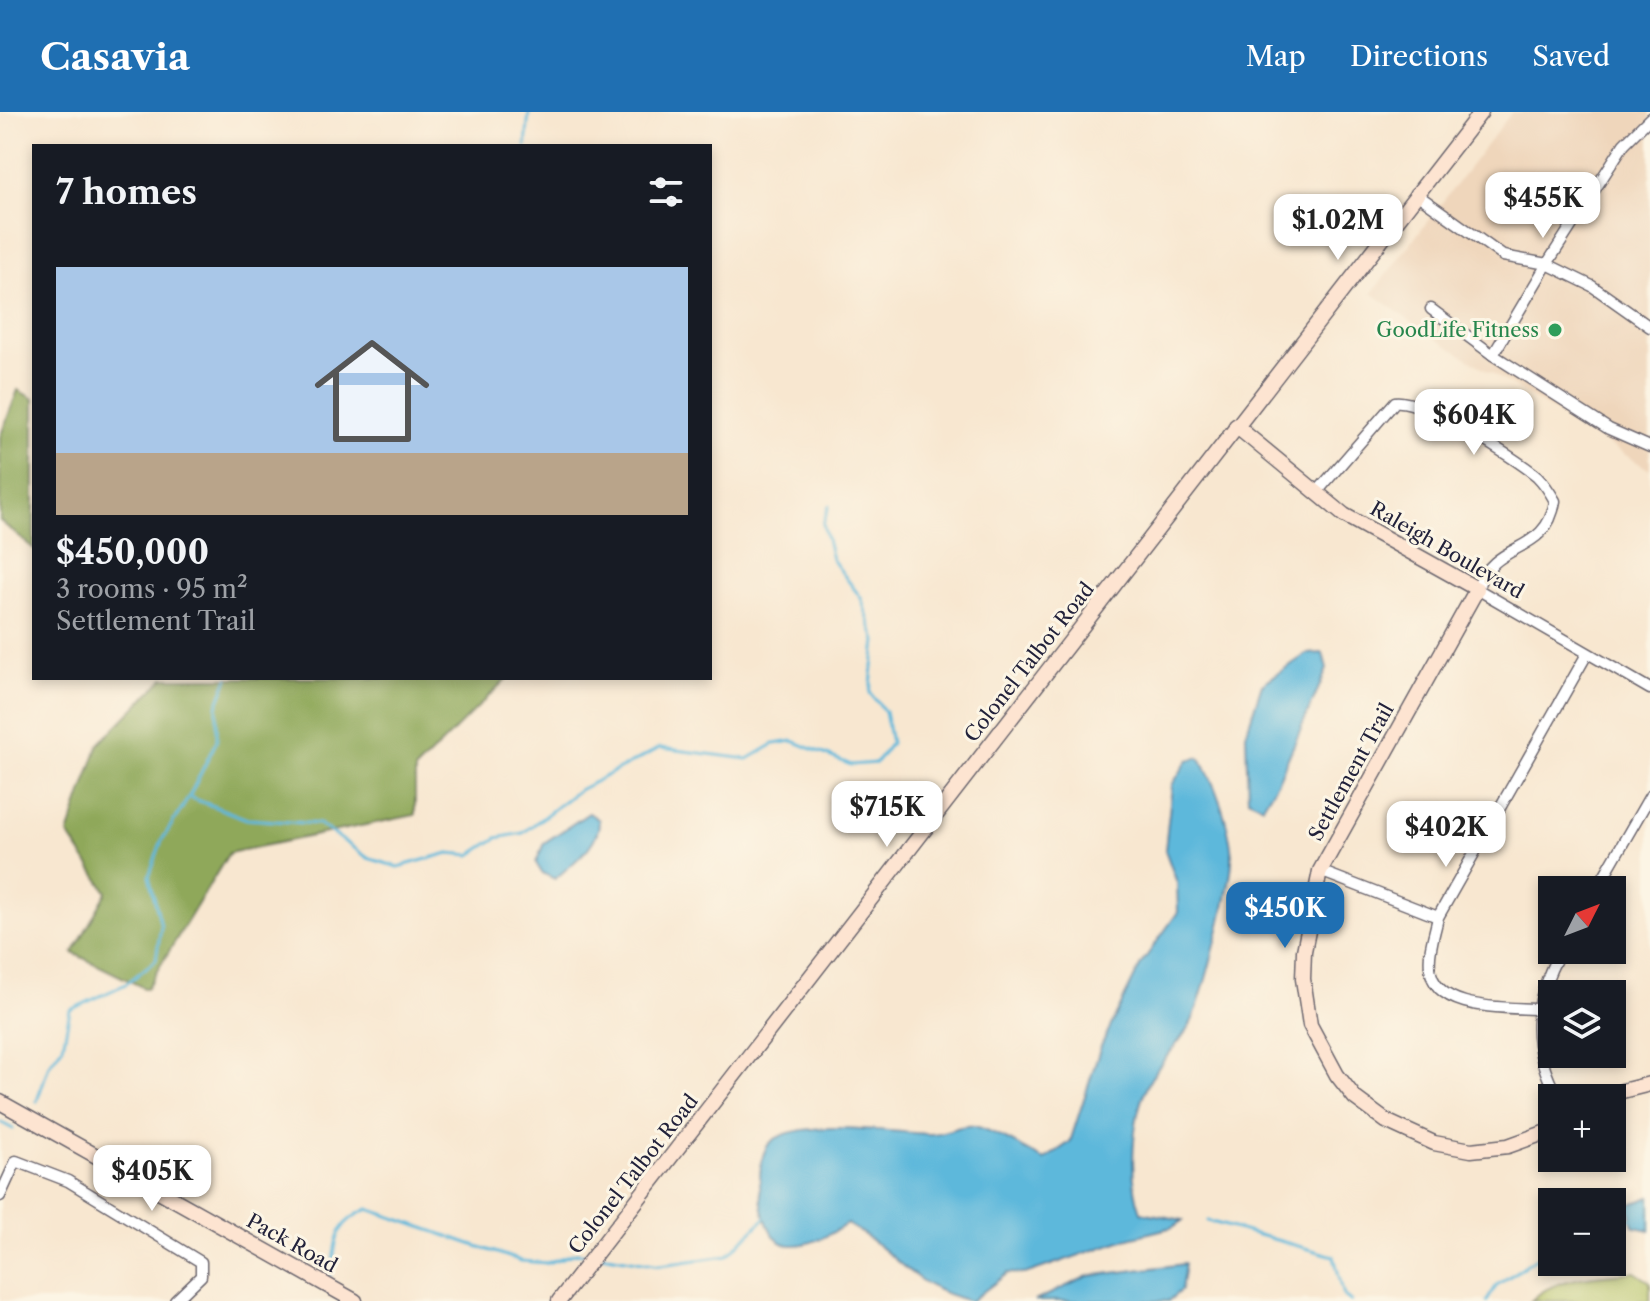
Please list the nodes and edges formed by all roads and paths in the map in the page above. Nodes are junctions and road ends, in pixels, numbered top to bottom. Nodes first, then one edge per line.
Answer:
1 (1649, 115) edge
2 (1476, 116) edge
3 (1415, 193) junction
4 (1547, 264) junction
5 (1431, 309) dead end
6 (1650, 327) edge
7 (1493, 355) junction
8 (1236, 426) junction
9 (1650, 447) edge
10 (1317, 492) junction
11 (1477, 589) junction
12 (1587, 654) junction
13 (1650, 689) edge
14 (1650, 796) edge
15 (1320, 871) junction
16 (1604, 876) edge
17 (1438, 917) junction
18 (1538, 1009) joint
19 (1538, 1045) edge
20 (1650, 1084) edge
21 (1626, 1090) edge
22 (0, 1102) edge
23 (1538, 1135) edge
24 (0, 1196) edge
25 (175, 1301) edge
26 (355, 1301) edge
27 (559, 1301) edge

1 - 4 street
2 - 3 street, Colonel Talbot Road
3 - 4 street
3 - 8 street, Colonel Talbot Road
4 - 6 street
4 - 7 street
5 - 7 street
7 - 9 street
8 - 10 street, Raleigh Boulevard
8 - 27 street, Colonel Talbot Road
10 - 11 street, Raleigh Boulevard
10 - 11 street
11 - 12 street, Raleigh Boulevard
11 - 15 street, Settlement Trail
12 - 13 street, Raleigh Boulevard
12 - 17 street
14 - 16 street
15 - 17 street
15 - 23 street, Settlement Trail
17 - 18 street
18 - 19 street
20 - 21 street
22 - 26 street, Pack Road
24 - 25 street

